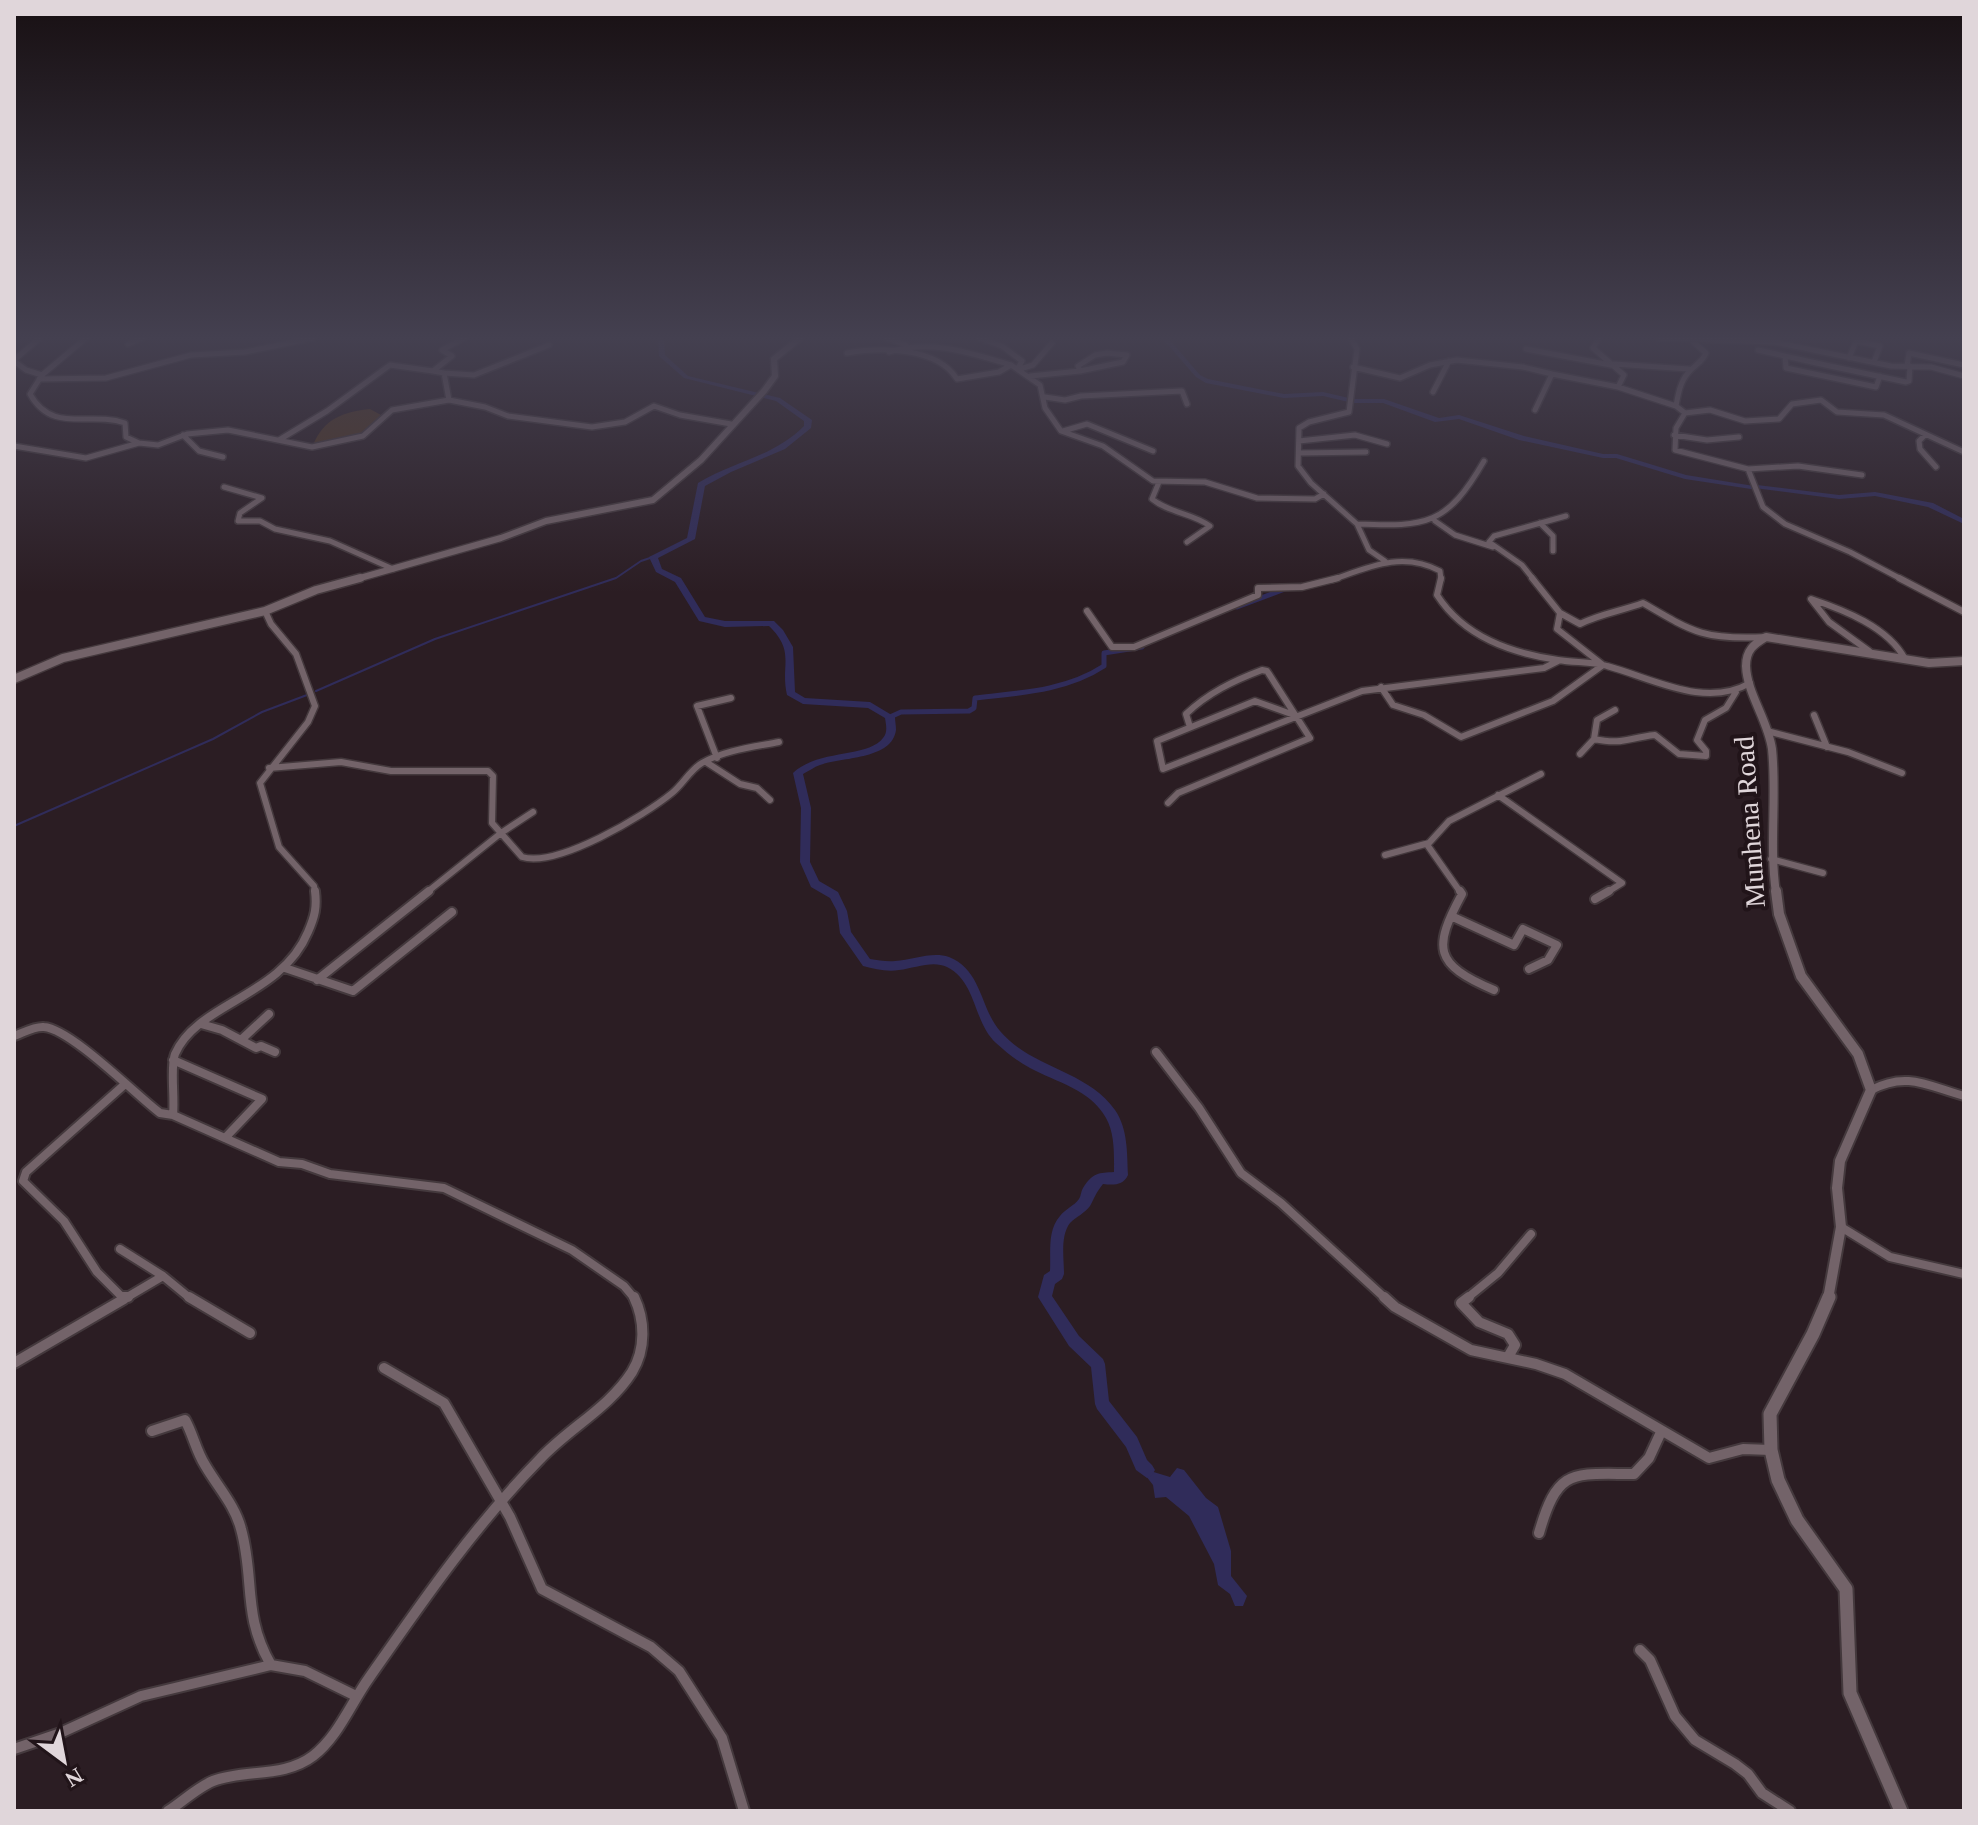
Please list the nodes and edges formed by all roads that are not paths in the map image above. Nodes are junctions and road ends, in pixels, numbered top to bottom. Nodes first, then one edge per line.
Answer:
1 (125, 423) edge
2 (306, 423) edge
3 (377, 423) edge
4 (563, 423) edge
5 (617, 423) edge
6 (726, 423) edge
7 (1056, 423) edge
8 (1307, 423) edge
9 (1678, 423) edge
10 (1901, 423) edge
11 (731, 424) joint
12 (1061, 431) junction
13 (183, 435) junction
14 (1674, 435) junction
15 (1925, 435) junction
16 (1739, 437) dead end
17 (279, 440) junction
18 (1299, 441) junction
19 (139, 443) junction
20 (1387, 444) dead end
21 (14, 446) edge
22 (1153, 451) dead end
23 (1366, 452) dead end
24 (1964, 452) edge
25 (1299, 453) junction
26 (223, 457) dead end
27 (1484, 461) dead end
28 (1936, 467) dead end
29 (1748, 469) junction
30 (1862, 475) dead end
31 (1159, 482) junction
32 (224, 487) dead end
33 (1324, 494) junction
34 (1566, 516) dead end
35 (1435, 521) junction
36 (1540, 523) junction
37 (1357, 524) junction
38 (1187, 542) dead end
39 (1502, 550) junction
40 (1553, 551) dead end
41 (1385, 561) junction
42 (393, 569) junction
43 (265, 611) junction
44 (1087, 611) dead end
45 (1964, 612) edge
46 (1560, 613) junction
47 (1766, 637) junction
48 (1869, 651) junction
49 (1905, 659) junction
50 (1559, 661) junction
51 (1964, 661) edge
52 (1603, 665) junction
53 (14, 679) edge
54 (1750, 683) junction
55 (1381, 687) junction
56 (1736, 692) junction
57 (731, 698) dead end
58 (1615, 710) dead end
59 (1294, 715) junction
60 (1814, 715) dead end
61 (1190, 727) junction
62 (1767, 731) junction
63 (1594, 739) junction
64 (779, 742) dead end
65 (1827, 747) junction
66 (1580, 754) dead end
67 (717, 758) junction
68 (706, 762) junction
69 (269, 768) junction
70 (1902, 773) dead end
71 (1541, 774) dead end
72 (1498, 795) junction
73 (770, 800) dead end
74 (1168, 803) dead end
75 (533, 812) dead end
76 (501, 833) junction
77 (1428, 846) junction
78 (1385, 855) dead end
79 (1771, 859) junction
80 (1823, 873) dead end
81 (1595, 899) dead end
82 (452, 912) dead end
83 (1451, 916) junction
84 (285, 968) junction
85 (1529, 969) dead end
86 (317, 980) junction
87 (1494, 990) dead end
88 (269, 1014) dead end
89 (201, 1024) junction
90 (14, 1036) edge
91 (242, 1039) junction
92 (275, 1052) dead end
93 (1156, 1052) dead end
94 (173, 1060) junction
95 (124, 1085) junction
96 (1871, 1090) junction
97 (1964, 1096) edge
98 (173, 1115) junction
99 (225, 1138) junction
100 (1841, 1227) junction
101 (1531, 1234) dead end
102 (120, 1249) dead end
103 (1964, 1274) edge
104 (163, 1276) junction
105 (124, 1299) junction
106 (250, 1333) dead end
107 (1508, 1357) junction
108 (14, 1363) edge
109 (384, 1368) dead end
110 (152, 1431) dead end
111 (1661, 1432) junction
112 (1771, 1450) junction
113 (503, 1505) junction
114 (1539, 1533) dead end
115 (1640, 1650) dead end
116 (271, 1665) junction
117 (356, 1696) junction
118 (14, 1749) edge
119 (168, 1811) edge
120 (744, 1811) edge
121 (1790, 1811) edge
122 (1901, 1811) edge

1 - 19 street
2 - 17 street
3 - 17 street
4 - 5 street
6 - 11 street
7 - 12 street
8 - 18 street
9 - 14 street
10 - 15 street
11 - 42 street
12 - 22 street
12 - 31 street
13 - 17 street
13 - 19 street
13 - 26 street
14 - 16 street
14 - 29 street
15 - 24 street
15 - 28 street
18 - 20 street
18 - 25 street
19 - 21 street
23 - 25 street
25 - 33 street
27 - 35 street
29 - 30 street
29 - 45 street
31 - 33 street
31 - 38 street
32 - 42 street
33 - 37 street
34 - 36 street
35 - 37 street
35 - 39 street
36 - 39 street
36 - 40 street
37 - 41 street
39 - 46 street
41 - 44 street
41 - 50 street
42 - 43 street
43 - 53 street
43 - 69 street
46 - 47 street
46 - 52 street
47 - 48 street
47 - 54 street, Munhena Road
48 - 49 street
48 - 49 street
49 - 51 street
50 - 52 street
50 - 55 street
52 - 55 street
52 - 56 street
54 - 56 street
54 - 62 street, Munhena Road
55 - 59 street
56 - 63 street
57 - 67 street
58 - 63 street
59 - 61 street
59 - 61 street
59 - 61 street
59 - 74 street
60 - 65 street
62 - 65 street
62 - 79 street, Munhena Road
63 - 66 street
64 - 67 street
65 - 70 street
67 - 68 street
68 - 73 street
68 - 76 street
69 - 76 street
69 - 84 street
71 - 72 street
72 - 77 street
72 - 81 street
75 - 76 street
76 - 86 street
77 - 78 street
77 - 83 street
79 - 80 street
79 - 96 street, Munhena Road
82 - 86 street
83 - 85 street
83 - 87 street
84 - 86 street
84 - 89 street
88 - 91 street
89 - 91 street
89 - 94 street
90 - 95 street
91 - 92 street
93 - 107 street
94 - 98 street
94 - 99 street
95 - 98 street
95 - 105 street
96 - 97 street
96 - 100 street
98 - 99 street
99 - 113 street
100 - 103 street
100 - 112 street
101 - 107 street
102 - 104 street
104 - 105 street
104 - 106 street
105 - 108 street
107 - 111 street
109 - 113 street
110 - 116 street
111 - 112 street
111 - 114 street
112 - 122 street
113 - 117 street
113 - 120 street
115 - 121 street
116 - 117 street
116 - 118 street
117 - 119 street

